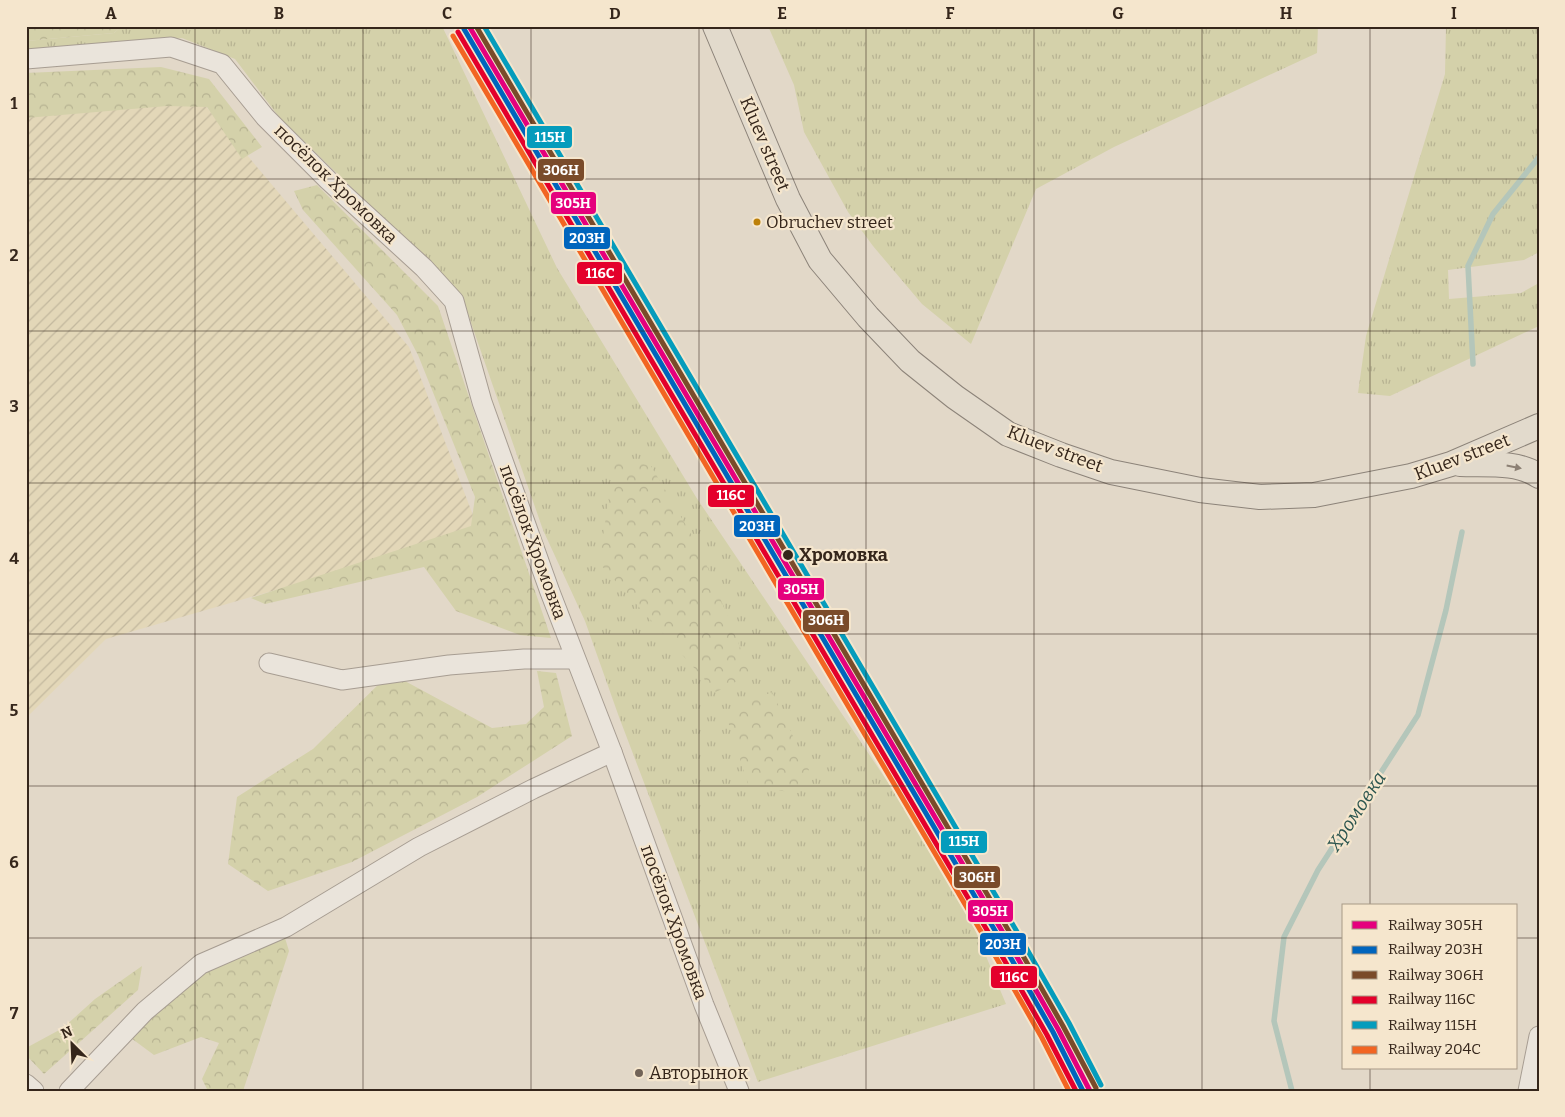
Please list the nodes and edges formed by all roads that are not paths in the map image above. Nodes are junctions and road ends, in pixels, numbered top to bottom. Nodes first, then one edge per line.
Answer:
1 (715, 26) edge
2 (26, 59) edge
3 (1539, 426) edge
4 (1451, 464) junction
5 (1539, 476) edge
6 (575, 659) junction
7 (269, 663) dead end
8 (612, 752) junction
9 (1539, 1036) edge
10 (26, 1084) edge
11 (34, 1091) edge
12 (70, 1091) edge
13 (739, 1091) edge
14 (1528, 1091) edge

1 - 4 main road, Kluev street
2 - 6 street, посёлок Хромовка
3 - 4 main road, Kluev street
4 -> 5 main road
6 - 7 street
6 - 8 street, посёлок Хромовка
8 - 12 street
8 - 13 street, посёлок Хромовка
9 - 14 street
10 - 11 street

